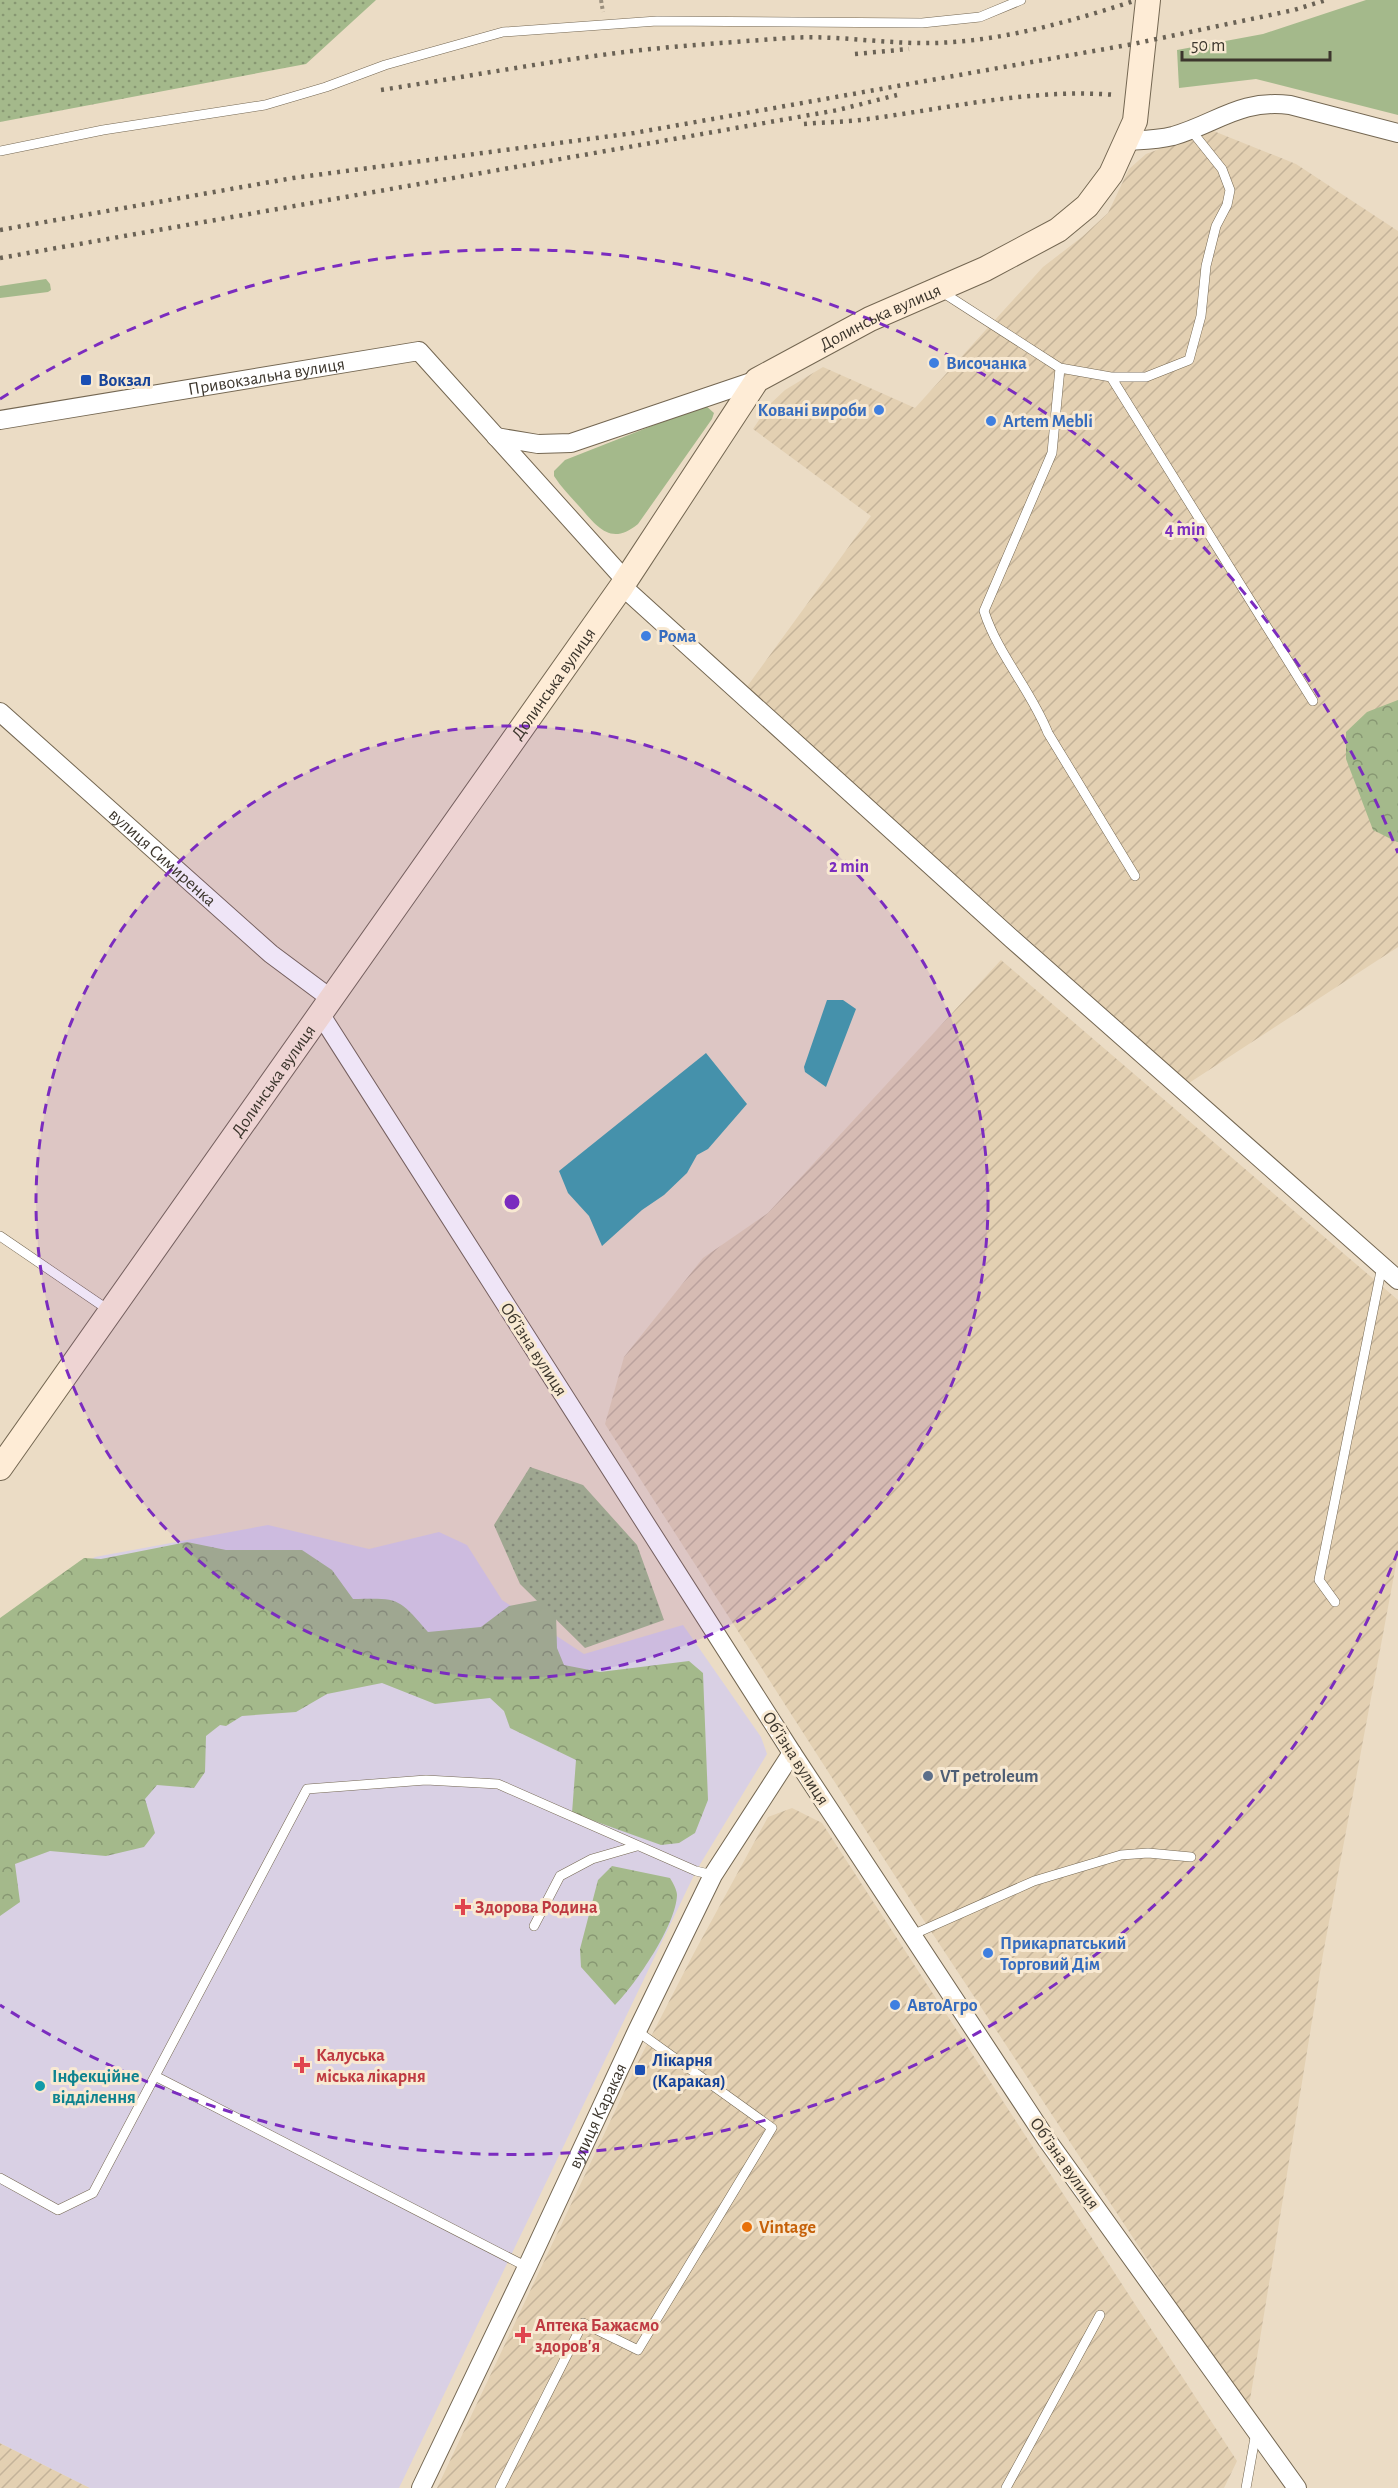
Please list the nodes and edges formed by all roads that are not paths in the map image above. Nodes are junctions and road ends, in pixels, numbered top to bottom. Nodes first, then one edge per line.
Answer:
1 (1021, 0) edge
2 (1148, 0) edge
3 (1190, 129) junction
4 (1398, 133) edge
5 (1126, 141) junction
6 (0, 151) edge
7 (939, 290) junction
8 (1060, 368) junction
9 (1111, 377) junction
10 (757, 380) junction
11 (0, 420) edge
12 (496, 437) junction
13 (624, 584) junction
14 (1313, 701) dead end
15 (0, 712) edge
16 (1135, 876) dead end
17 (325, 1005) junction
18 (0, 1236) edge
19 (1382, 1266) junction
20 (1398, 1280) edge
21 (110, 1311) junction
22 (0, 1468) edge
23 (1335, 1602) dead end
24 (792, 1754) junction
25 (637, 1846) junction
26 (1191, 1857) dead end
27 (713, 1875) junction
28 (534, 1926) dead end
29 (912, 1935) junction
30 (637, 2031) junction
31 (155, 2076) junction
32 (0, 2178) edge
33 (527, 2267) junction
34 (1100, 2315) dead end
35 (1256, 2430) junction
36 (425, 2485) edge
37 (500, 2488) edge
38 (1006, 2488) edge
39 (1246, 2488) edge
40 (1297, 2488) edge

1 - 6 lane
2 - 5 main road, Долинська вулиця
3 - 4 street
3 - 5 street
3 - 9 lane
5 - 7 main road, Долинська вулиця
7 - 8 lane
7 - 10 main road, Долинська вулиця
8 - 9 lane
8 - 16 lane
9 - 14 lane
10 - 12 street
10 - 13 main road, Долинська вулиця
11 - 12 street, Привокзальна вулиця
12 - 13 street, Привокзальна вулиця
13 - 17 main road, Долинська вулиця
13 - 19 street, Привокзальна вулиця
15 - 17 street, вулиця Симиренка
17 - 21 main road, Долинська вулиця
17 - 24 street, Обʼїзна вулиця
18 - 21 lane
19 - 20 street, Привокзальна вулиця
19 - 23 lane
21 - 22 main road, Долинська вулиця
24 - 27 street, вулиця Каракая
24 - 29 street, Обʼїзна вулиця
25 - 27 lane
25 - 28 lane
25 - 31 lane
26 - 29 lane
27 - 30 street, вулиця Каракая
29 - 35 street, Обʼїзна вулиця
30 - 33 street, вулиця Каракая
30 - 37 lane
31 - 32 lane
31 - 33 lane
33 - 36 street, вулиця Каракая
34 - 38 lane
35 - 39 lane
35 - 40 street, Обʼїзна вулиця

